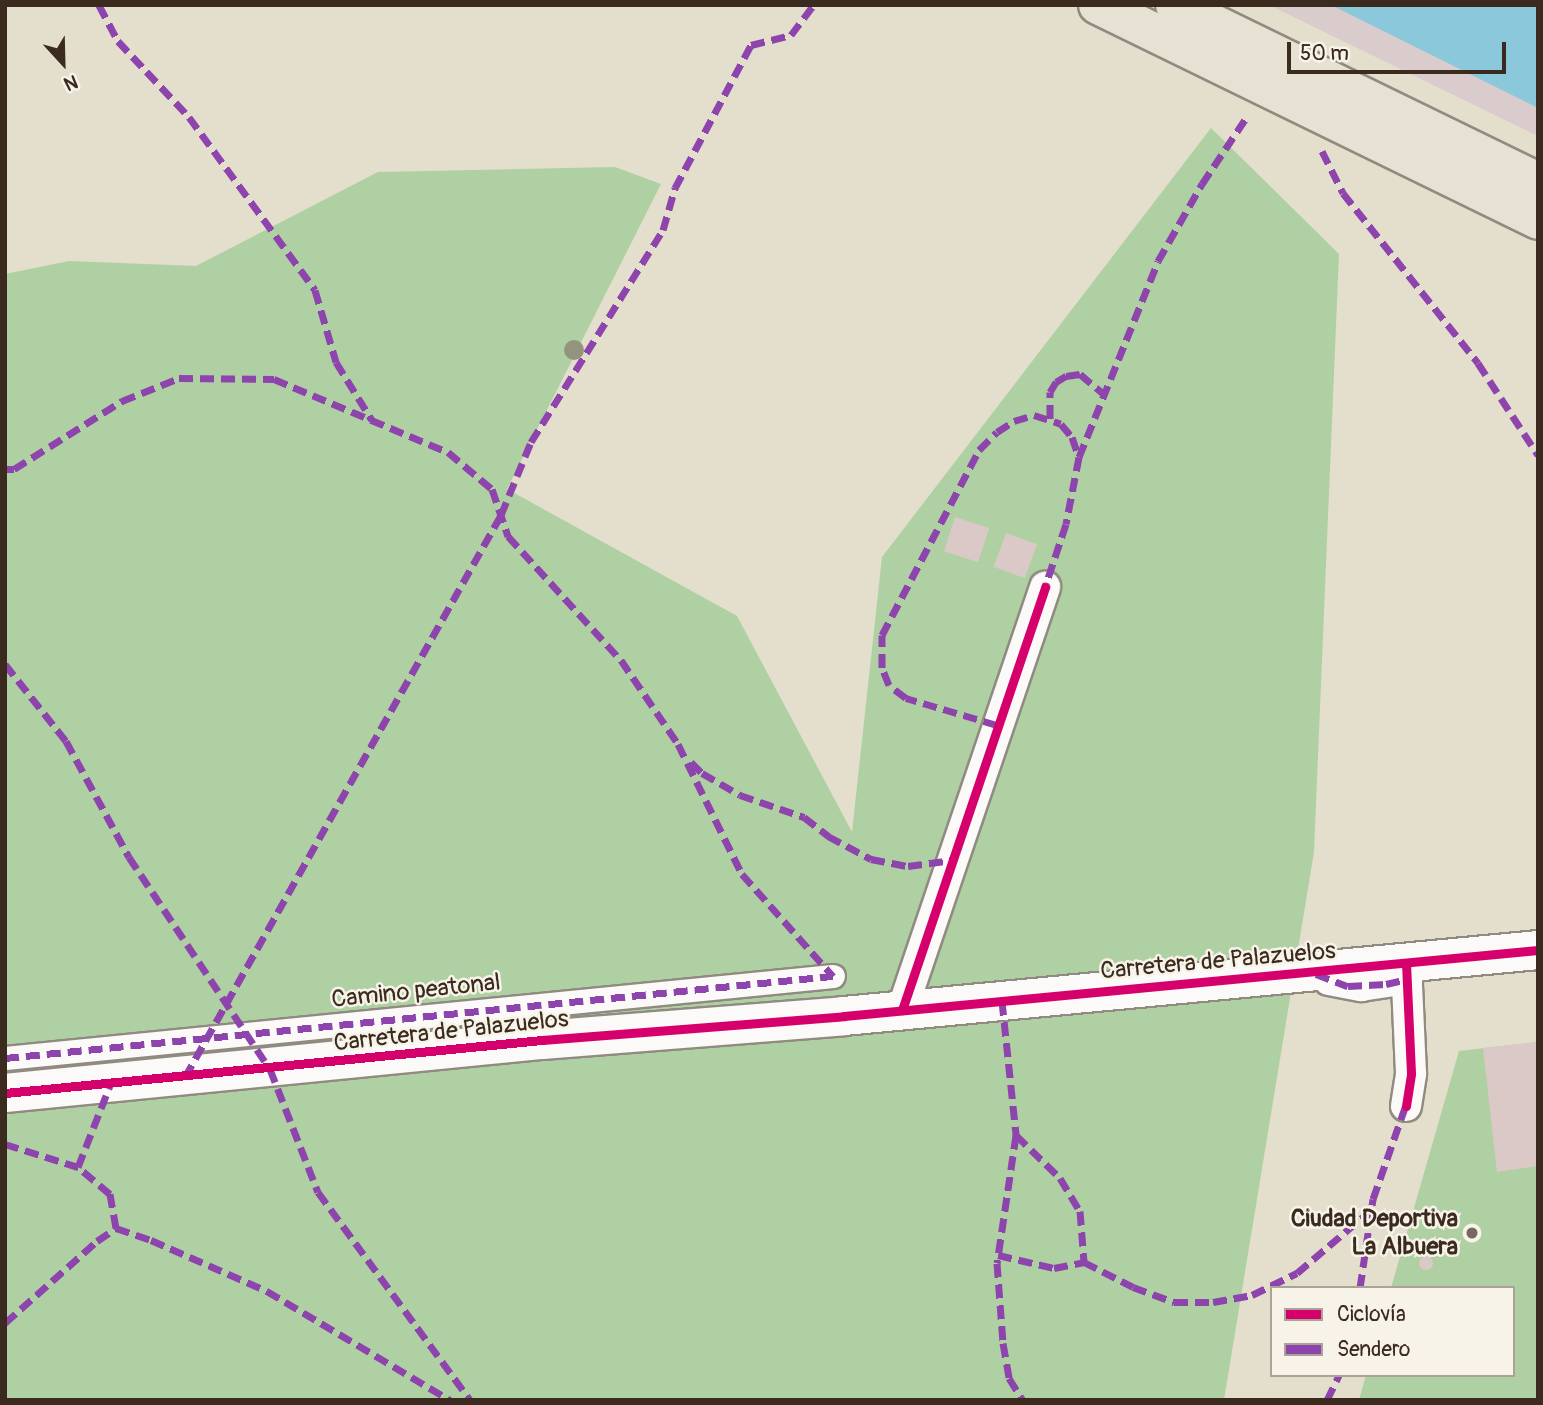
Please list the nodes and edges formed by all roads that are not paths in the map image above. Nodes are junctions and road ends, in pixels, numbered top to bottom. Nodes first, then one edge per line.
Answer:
1 (1098, 5) edge
2 (1175, 5) edge
3 (1538, 182) edge
4 (1538, 220) edge
5 (1045, 587) dead end
6 (1538, 950) edge
7 (1407, 971) junction
8 (833, 976) dead end
9 (902, 1010) junction
10 (5, 1058) edge
11 (5, 1093) edge
12 (1406, 1106) dead end

1 - 4 main road
2 - 3 main road
5 - 9 street
6 - 7 street, Carretera de Palazuelos
7 - 9 street, Carretera de Palazuelos
7 - 12 street
8 - 10 street, Camino peatonal
9 - 11 street, Carretera de Palazuelos

